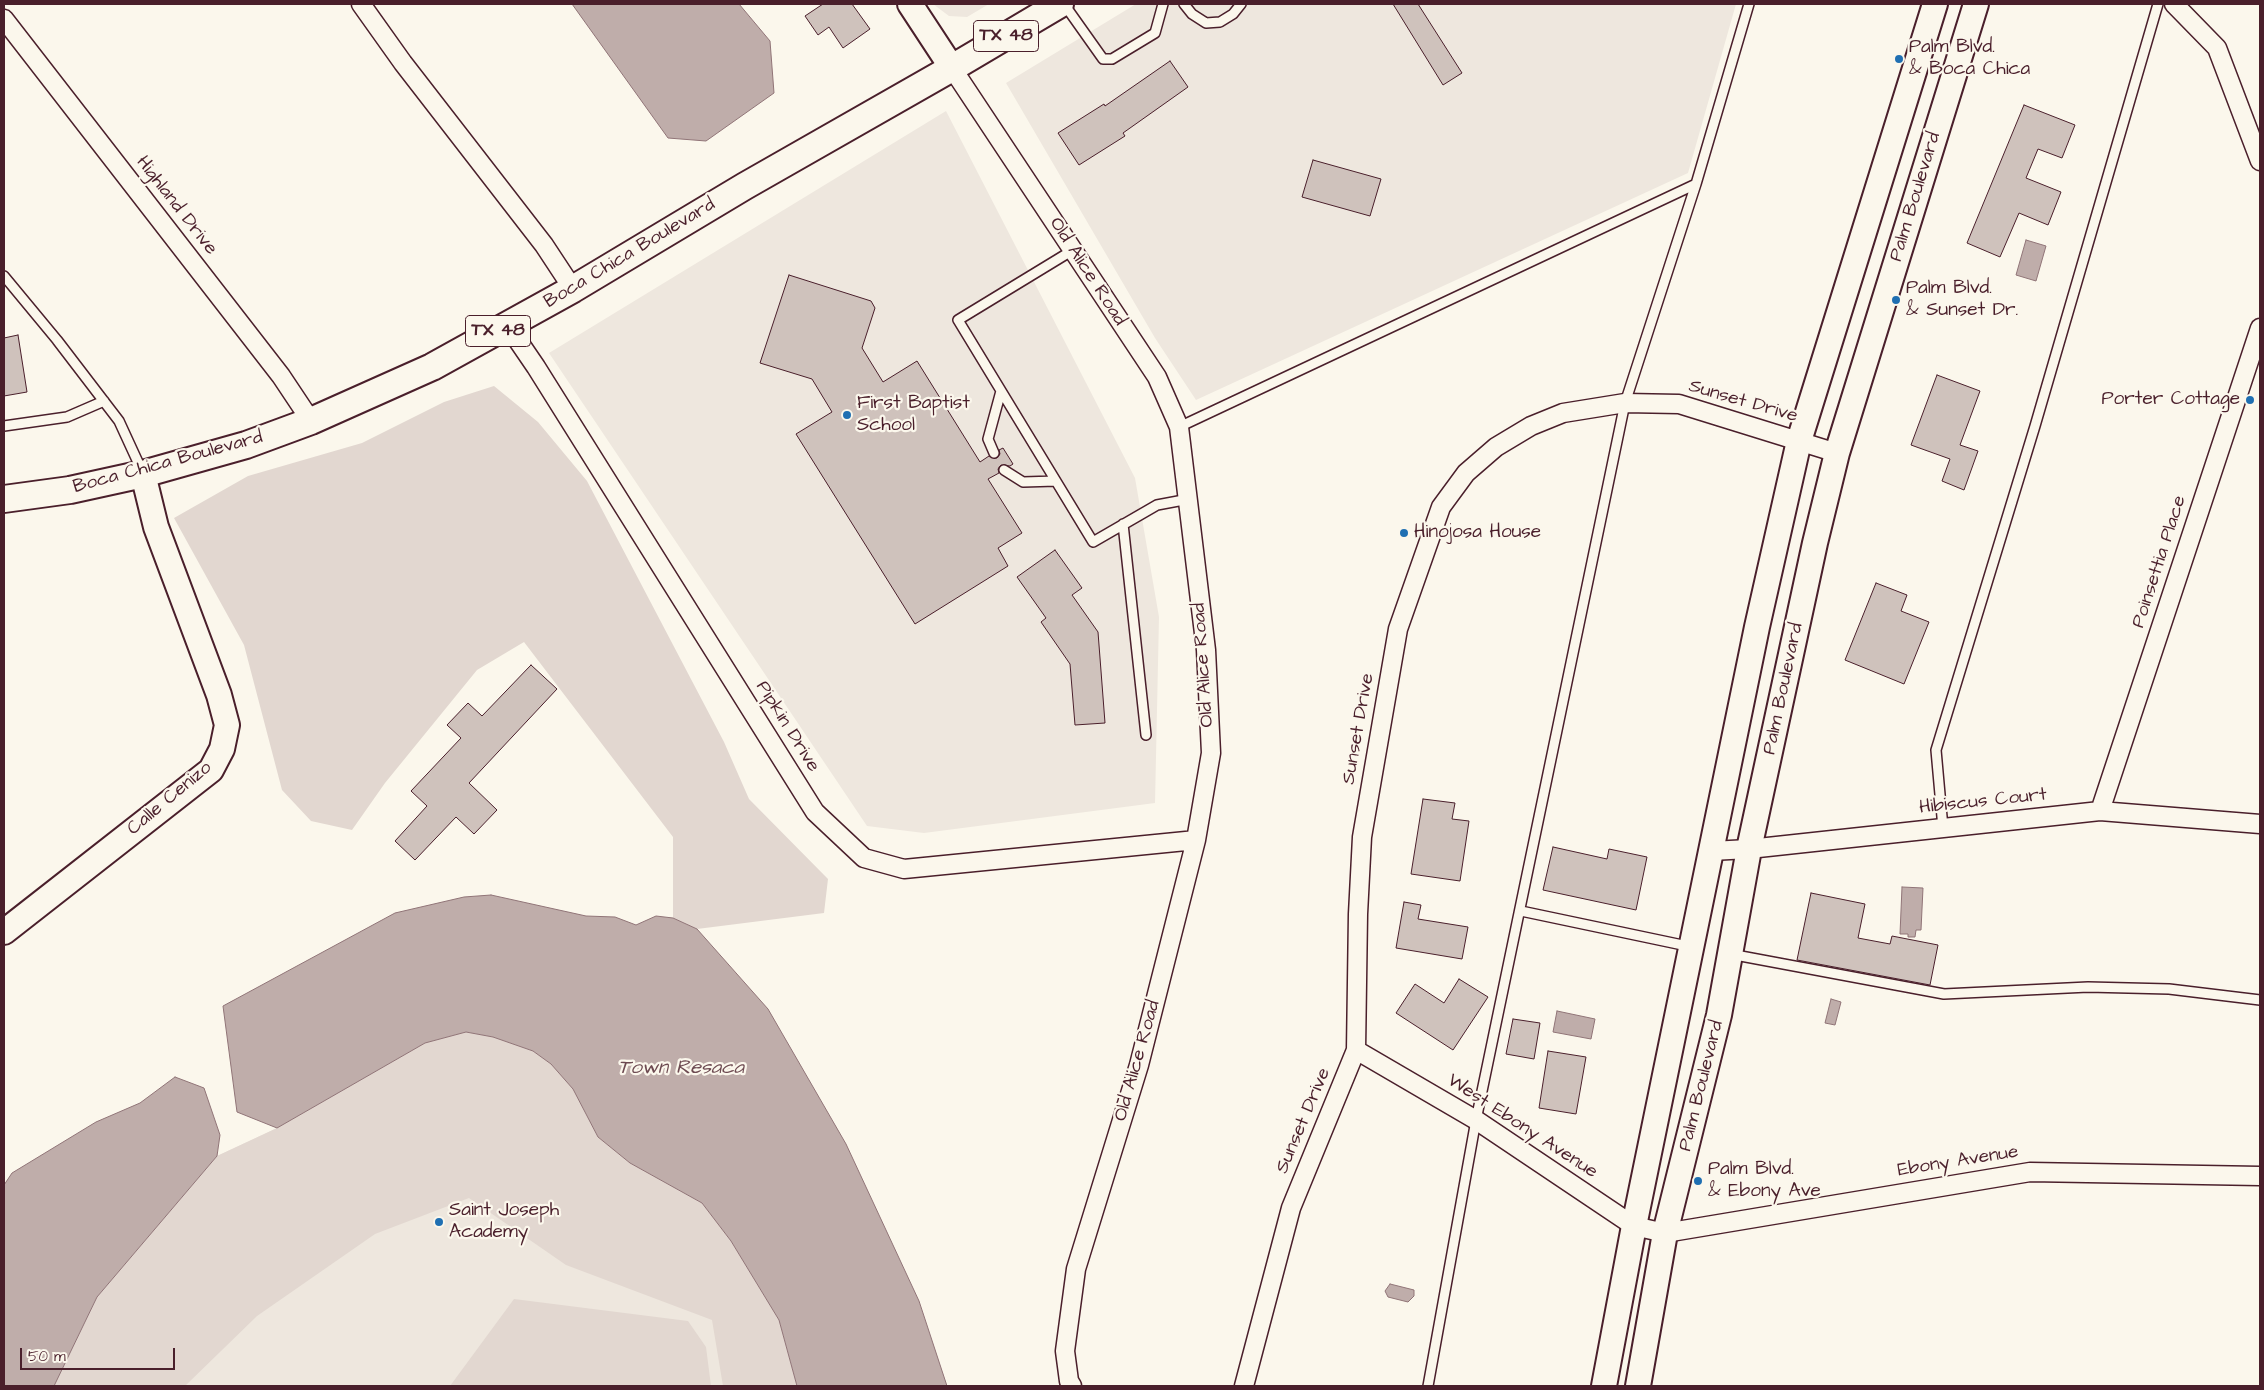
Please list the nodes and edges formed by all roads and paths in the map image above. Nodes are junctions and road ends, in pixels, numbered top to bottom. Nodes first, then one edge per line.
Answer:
1 (361, 4) edge
2 (910, 4) edge
3 (1062, 4) edge
4 (1163, 4) edge
5 (1184, 4) edge
6 (1241, 4) edge
7 (1749, 4) edge
8 (1935, 4) edge
9 (1976, 4) edge
10 (2158, 4) edge
11 (2174, 4) edge
12 (4, 19) edge
13 (952, 68) junction
14 (2260, 161) edge
15 (1696, 184) junction
16 (1073, 250) junction
17 (4, 276) edge
18 (573, 288) junction
19 (508, 326) junction
20 (2260, 328) edge
21 (1001, 391) junction
22 (104, 401) junction
23 (1625, 403) junction
24 (311, 421) junction
25 (4, 426) edge
26 (1179, 427) junction
27 (1799, 441) junction
28 (994, 453) dead end
29 (1837, 453) junction
30 (1004, 470) dead end
31 (143, 474) junction
32 (1056, 481) junction
33 (4, 499) edge
34 (1189, 499) junction
35 (1123, 524) junction
36 (1146, 735) dead end
37 (2100, 810) junction
38 (2260, 824) edge
39 (1943, 828) junction
40 (1196, 840) junction
41 (1749, 849) junction
42 (1712, 850) junction
43 (1520, 912) junction
44 (4, 932) edge
45 (1692, 947) junction
46 (1730, 954) junction
47 (2260, 1000) edge
48 (1356, 1050) junction
49 (1476, 1120) junction
50 (2260, 1176) edge
51 (1634, 1226) junction
52 (1666, 1233) junction
53 (1072, 1386) edge
54 (1244, 1386) edge
55 (1428, 1386) edge
56 (1604, 1386) edge
57 (1638, 1386) edge

1 - 18 street
2 - 13 main road, Old Alice Road
3 - 4 lane
3 - 13 main road, Boca Chica Boulevard / TX 48
5 - 6 lane
7 - 15 lane
8 - 27 main road, Palm Boulevard
9 - 29 main road, Palm Boulevard
10 - 39 lane
11 - 14 street
12 - 24 street, Highland Drive
13 - 16 street, Old Alice Road
13 - 18 main road, Boca Chica Boulevard / TX 48
15 - 23 lane
15 - 26 lane
16 - 21 lane
16 - 26 street, Old Alice Road
17 - 22 lane
18 - 19 main road, Boca Chica Boulevard / TX 48
19 - 24 main road, Boca Chica Boulevard / TX 48
19 - 40 street, Pipkin Drive
20 - 37 street, Poinsettia Place
21 - 28 lane
21 - 32 lane
22 - 25 lane
22 - 31 lane
23 - 27 street, Sunset Drive
23 - 43 lane
23 - 48 street, Sunset Drive
24 - 31 main road, Boca Chica Boulevard / TX 48
26 - 34 street, Old Alice Road
27 - 29 street, Sunset Drive
27 - 42 main road, Palm Boulevard
29 - 41 main road, Palm Boulevard
30 - 32 lane
31 - 33 main road, Boca Chica Boulevard / TX 48
31 - 44 main road, Calle Cenizo
32 - 35 lane
34 - 35 lane
34 - 40 street, Old Alice Road
35 - 36 lane
37 - 38 street, Hibiscus Court
37 - 39 street, Hibiscus Court
39 - 41 street, Hibiscus Court
40 - 53 street, Old Alice Road
41 - 42 street, Hibiscus Court
41 - 46 main road, Palm Boulevard
42 - 45 main road, Palm Boulevard
43 - 45 lane
43 - 49 lane
45 - 51 main road, Palm Boulevard
46 - 47 lane
46 - 52 main road, Palm Boulevard
48 - 49 street, West Ebony Avenue
48 - 54 street, Sunset Drive
49 - 51 street, West Ebony Avenue
49 - 55 lane
50 - 52 street, Ebony Avenue
51 - 52 street, West Ebony Avenue
51 - 56 main road, Palm Boulevard
52 - 57 main road, Palm Boulevard

